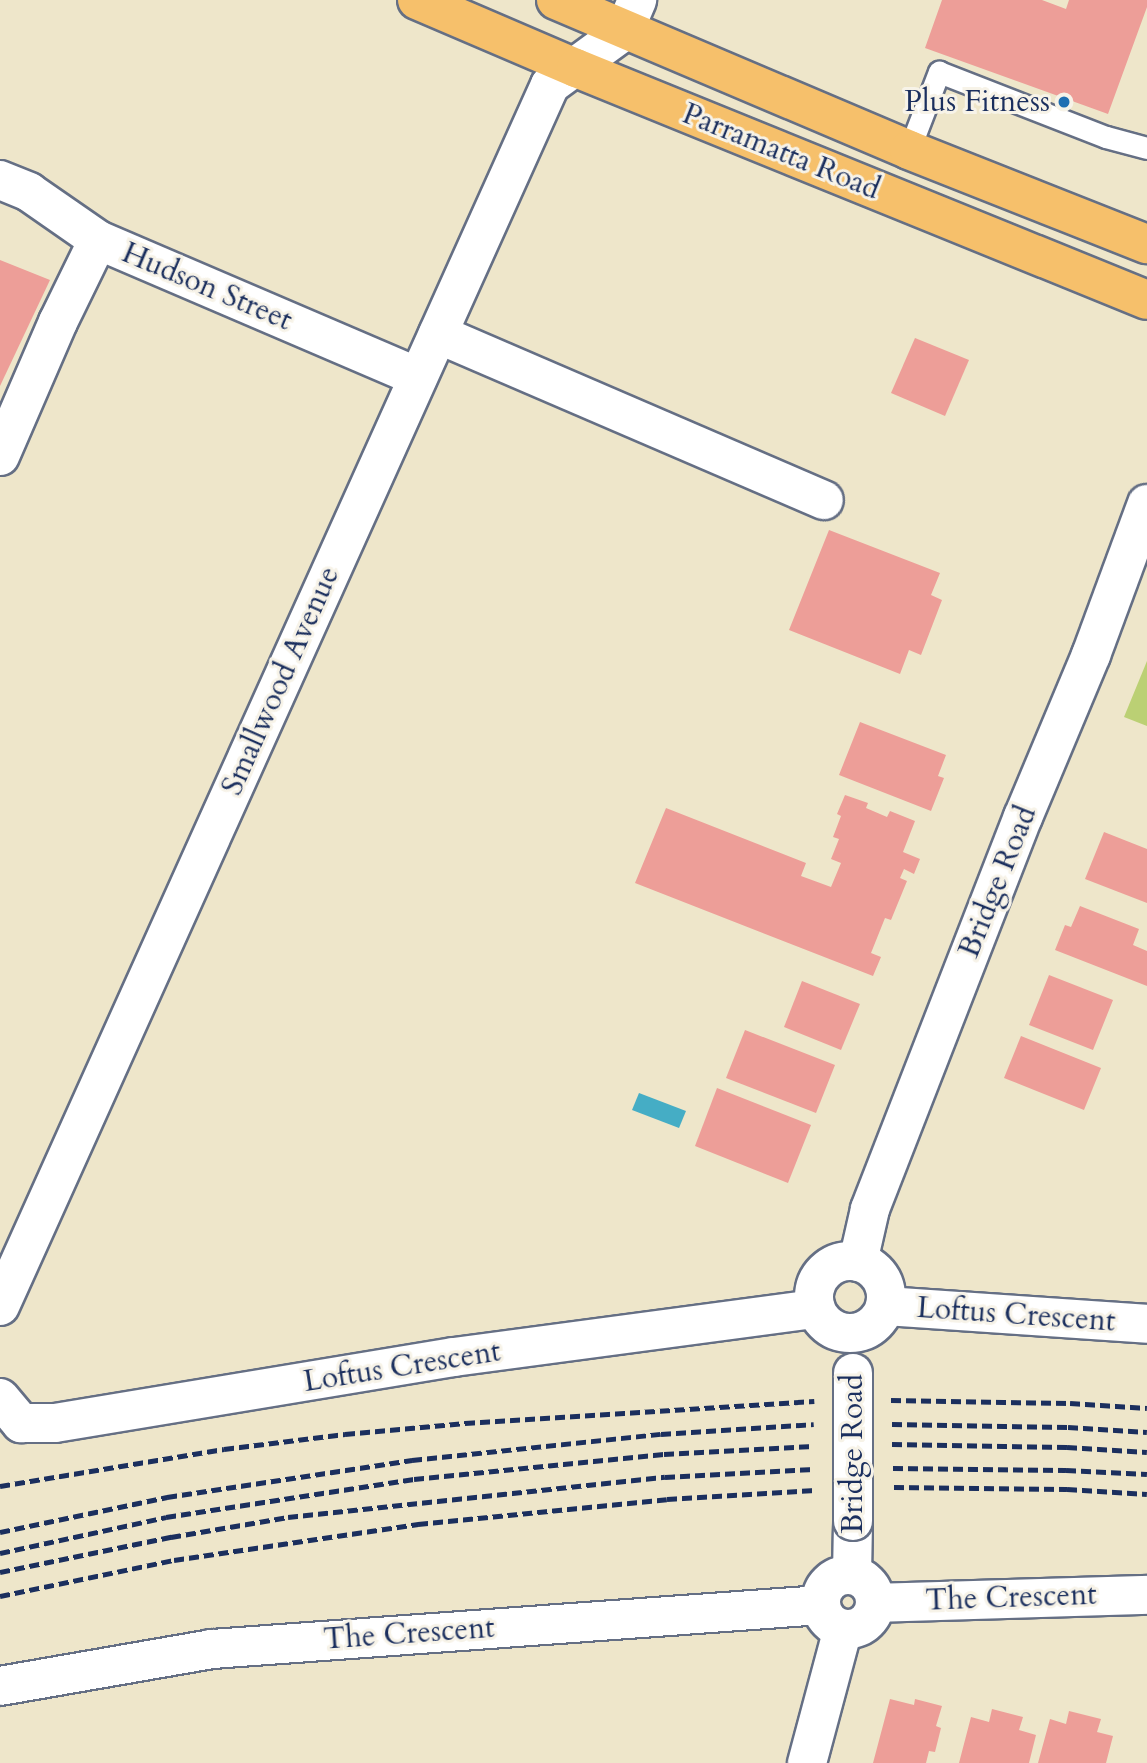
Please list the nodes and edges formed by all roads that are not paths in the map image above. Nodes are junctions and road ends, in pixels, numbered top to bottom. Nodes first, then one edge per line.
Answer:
1 (417, 0) edge
2 (556, 0) edge
3 (630, 15) edge
4 (576, 68) junction
5 (1147, 148) edge
6 (909, 150) junction
7 (15, 186) edge
8 (98, 240) junction
9 (1147, 244) edge
10 (1147, 300) edge
11 (438, 334) junction
12 (418, 377) junction
13 (0, 456) edge
14 (824, 500) dead end
15 (1147, 505) edge
16 (858, 1262) junction
17 (0, 1306) edge
18 (886, 1306) junction
19 (816, 1309) junction
20 (1147, 1324) edge
21 (852, 1333) junction
22 (0, 1398) edge
23 (864, 1589) junction
24 (1147, 1595) edge
25 (832, 1617) junction
26 (0, 1686) edge
27 (807, 1763) edge

1 - 4 highway, Parramatta Road
2 - 3 highway, Parramatta Road
3 - 4 street, Smallwood Avenue
3 - 6 highway, Parramatta Road
4 - 10 highway, Parramatta Road
4 - 11 street, Smallwood Avenue
5 - 6 lane
6 - 9 highway, Parramatta Road
7 - 8 street
8 - 12 street, Hudson Street
8 - 13 street, Hudson Street
11 - 12 street, Smallwood Avenue
11 - 14 street
12 - 17 street, Smallwood Avenue
15 - 16 street, Bridge Road
16 - 18 street
16 - 19 street
18 - 20 street, Loftus Crescent
18 - 21 street
19 - 21 street
19 - 22 street, Loftus Crescent
21 - 23 street, Bridge Road, bridge
23 - 24 street, The Crescent
23 - 25 street
25 - 26 street, The Crescent
25 - 27 street

